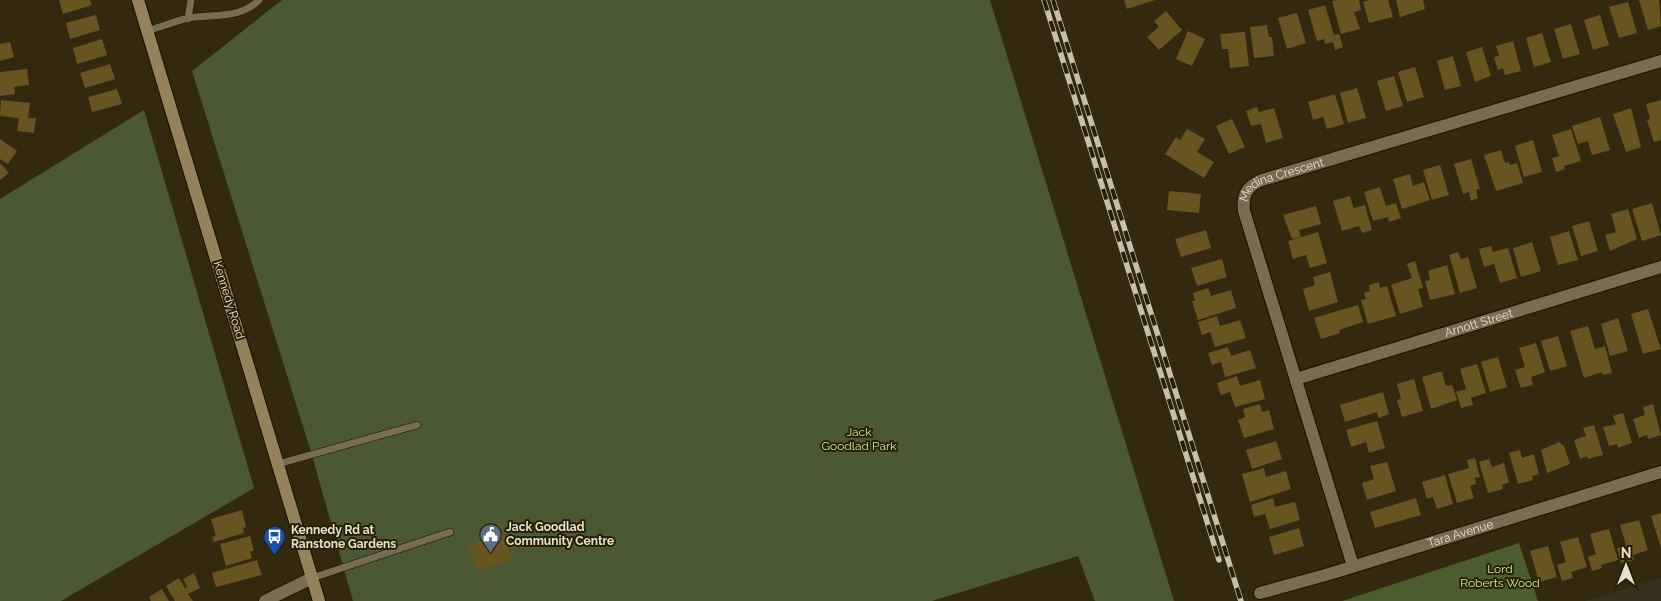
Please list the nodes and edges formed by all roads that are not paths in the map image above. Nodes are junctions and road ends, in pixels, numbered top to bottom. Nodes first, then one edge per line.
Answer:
1 (138, 0) edge
2 (191, 0) edge
3 (259, 0) edge
4 (188, 18) junction
5 (148, 31) junction
6 (1661, 61) edge
7 (1661, 267) edge
8 (1296, 378) junction
9 (417, 425) dead end
10 (278, 464) junction
11 (1661, 472) edge
12 (450, 532) dead end
13 (1353, 566) junction
14 (312, 578) junction
15 (1260, 593) dead end
16 (265, 601) edge
17 (319, 601) edge

1 - 5 main road, Kennedy Road
2 - 4 lane
3 - 4 lane
4 - 5 lane
5 - 10 main road, Kennedy Road
6 - 8 street, Medina Crescent
7 - 8 street, Arnott Street
8 - 13 street, Medina Crescent
9 - 10 lane
10 - 14 main road, Kennedy Road
11 - 13 street, Tara Avenue
12 - 14 lane
13 - 15 street, Tara Avenue
14 - 16 street
14 - 17 main road, Kennedy Road

